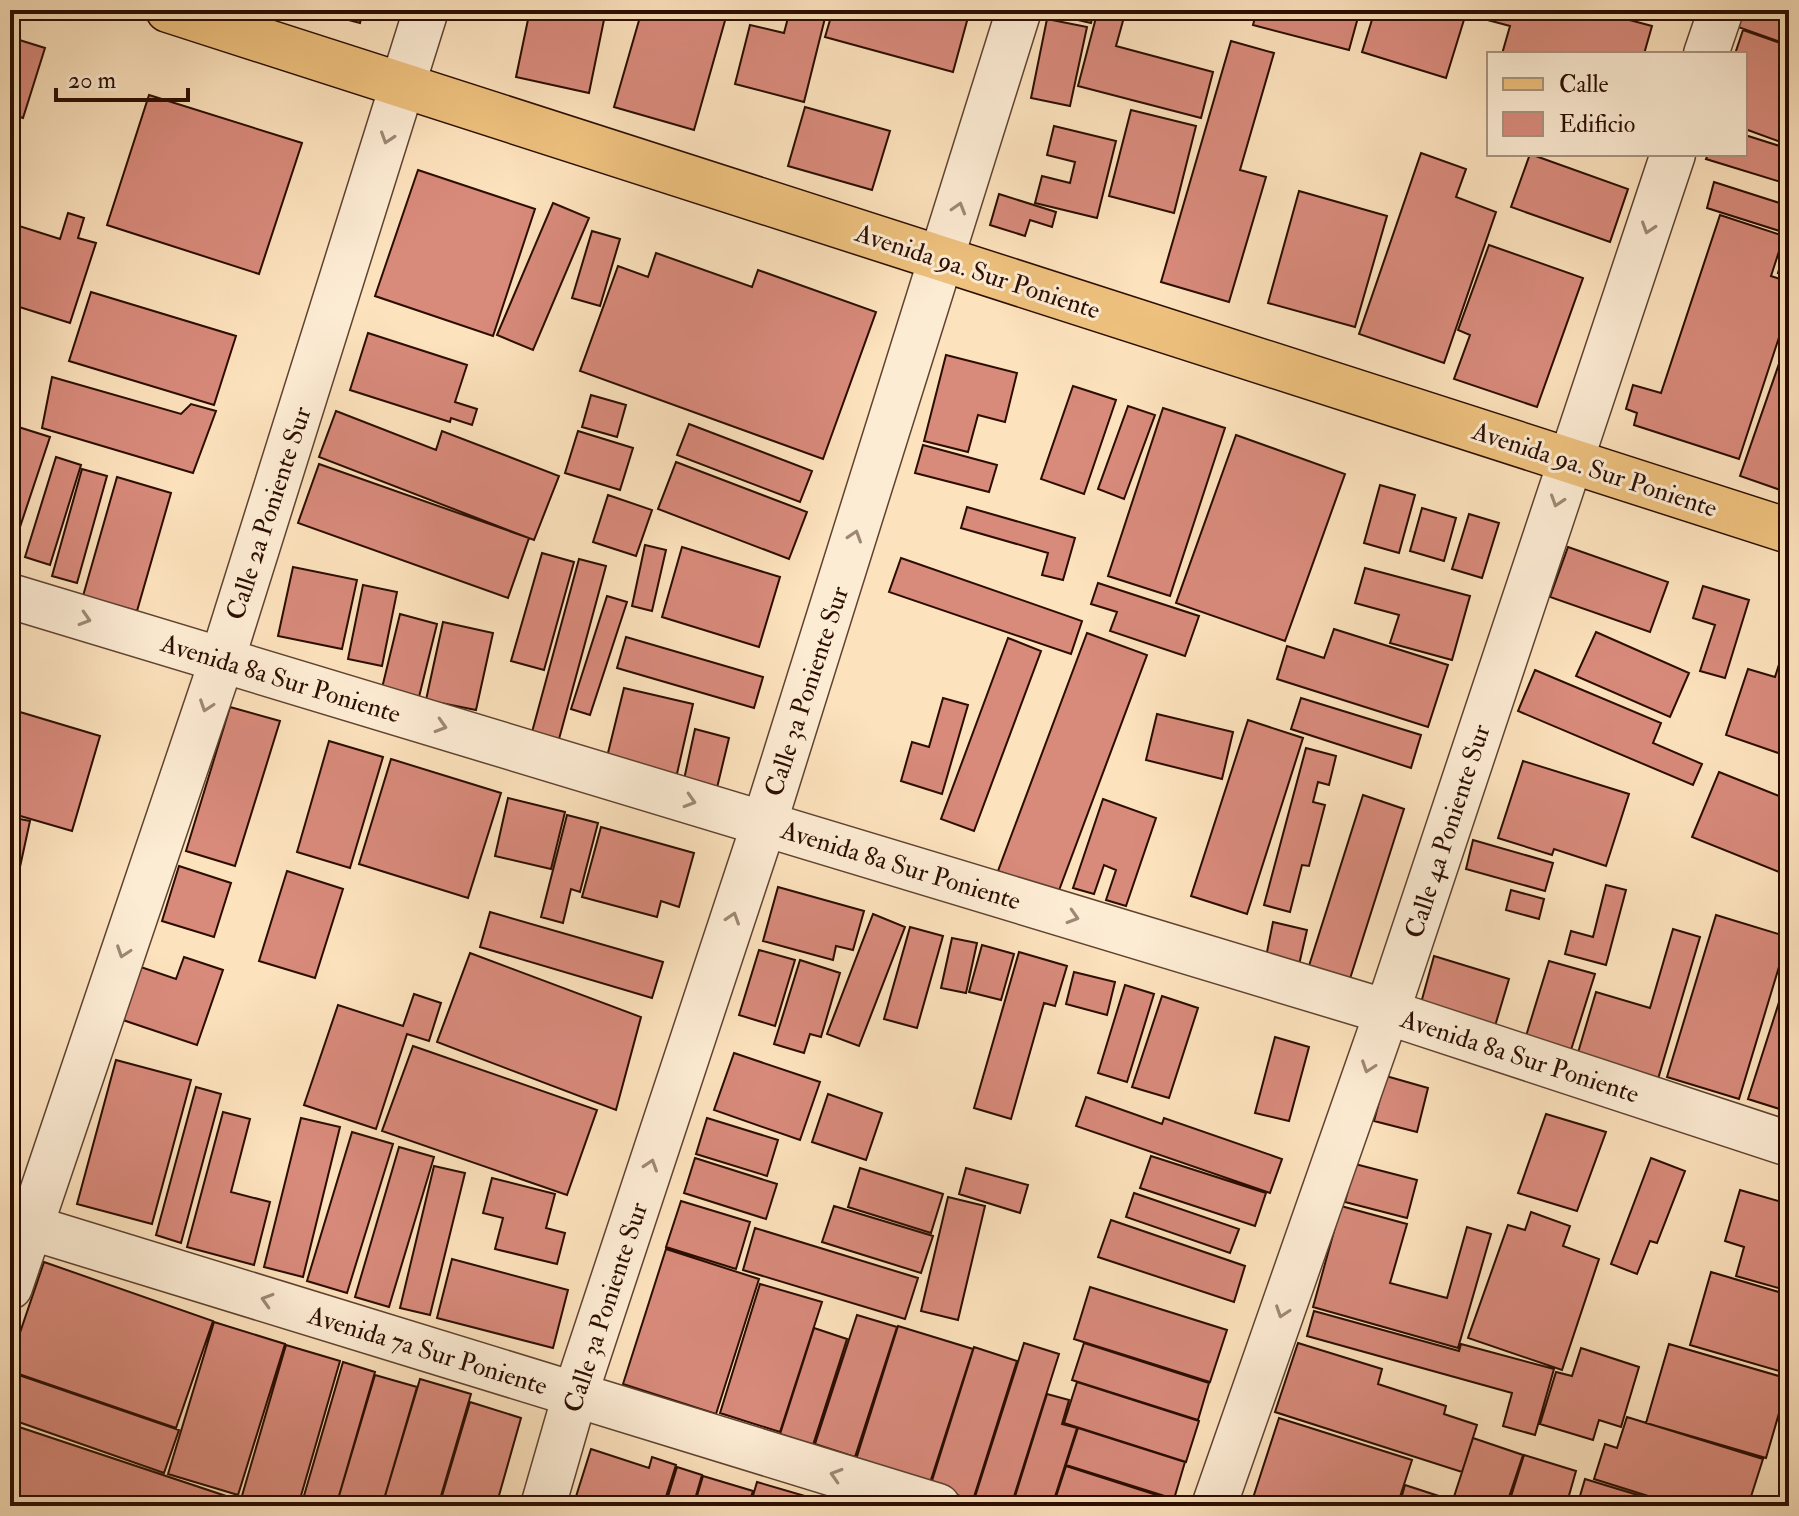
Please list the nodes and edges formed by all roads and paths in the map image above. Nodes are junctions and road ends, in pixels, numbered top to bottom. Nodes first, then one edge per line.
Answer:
1 (168, 10) edge
2 (426, 10) edge
3 (1019, 10) edge
4 (1721, 10) edge
5 (1707, 52) edge
6 (404, 86) junction
7 (1672, 156) edge
8 (943, 259) junction
9 (1570, 461) junction
10 (1789, 531) edge
11 (10, 596) edge
12 (222, 660) junction
13 (764, 824) junction
14 (1387, 1012) junction
15 (1789, 1144) edge
16 (20, 1224) edge
17 (10, 1287) edge
18 (575, 1395) junction
19 (543, 1506) edge
20 (938, 1506) edge
21 (1214, 1506) edge

1 - 6 main road, Avenida 9a. Sur Poniente
2 - 6 street, Calle 2a Poniente Sur
8 -> 3 street, Calle 3a Poniente Sur
4 - 5 street
6 - 8 main road, Avenida 9a. Sur Poniente
6 -> 12 street, Calle 2a Poniente Sur
7 -> 9 street, Calle 4a Poniente Sur
8 - 9 main road, Avenida 9a. Sur Poniente
13 -> 8 street, Calle 3a Poniente Sur
9 - 10 main road, Avenida 9a. Sur Poniente
9 -> 14 street, Calle 4a Poniente Sur
11 -> 12 street, Avenida 8a Sur Poniente
12 -> 13 street, Avenida 8a Sur Poniente
12 -> 16 street, Calle 2a Poniente Sur
13 -> 14 street, Avenida 8a Sur Poniente
18 -> 13 street, Calle 3a Poniente Sur
14 - 15 street, Avenida 8a Sur Poniente
14 -> 21 street, Calle 4a Poniente Sur
16 - 17 street, Calle 2a Poniente Sur
18 -> 16 street, Avenida 7a Sur Poniente
18 - 19 street, Calle 3a Poniente Sur
20 -> 18 street, Avenida 7a Sur Poniente

